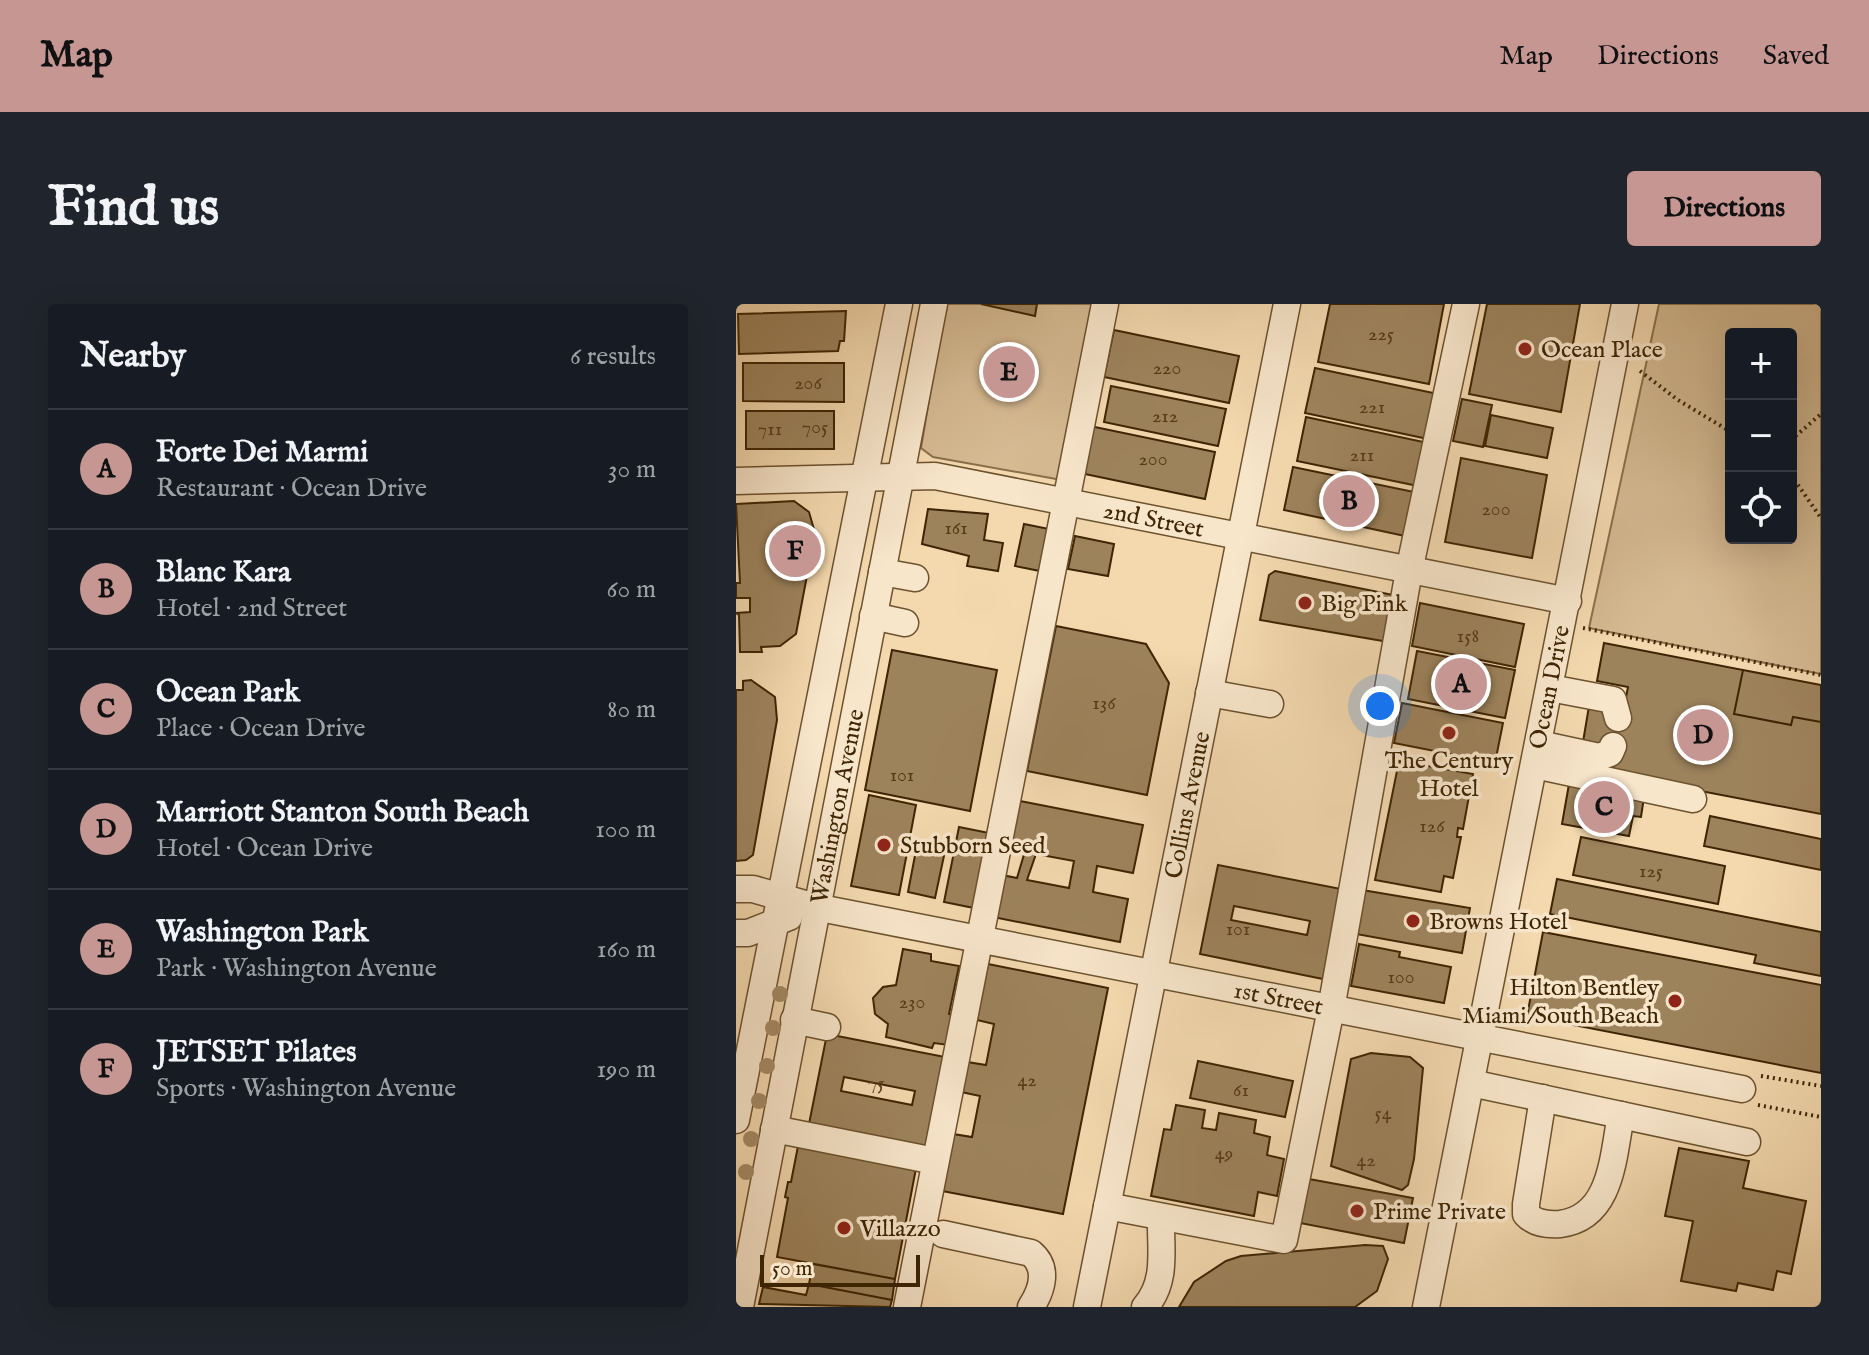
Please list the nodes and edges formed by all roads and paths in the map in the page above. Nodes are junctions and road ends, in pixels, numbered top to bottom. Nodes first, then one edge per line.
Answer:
1 (899, 304) edge
2 (934, 304) edge
3 (1105, 304) edge
4 (1287, 304) edge
5 (1466, 304) edge
6 (1625, 304) edge
7 (1640, 371) dead end
8 (1821, 414) edge
9 (1725, 428) edge
10 (1797, 435) edge
11 (900, 477) junction
12 (864, 478) junction
13 (736, 481) edge
14 (1797, 484) edge
15 (1067, 501) junction
16 (1821, 518) edge
17 (1240, 536) junction
18 (1409, 571) junction
19 (882, 572) junction
20 (915, 578) dead end
21 (1568, 601) junction
22 (873, 616) junction
23 (905, 623) dead end
24 (1576, 627) dead end
25 (1821, 675) edge
26 (1550, 688) junction
27 (1209, 693) junction
28 (1270, 704) dead end
29 (1618, 718) dead end
30 (1613, 746) dead end
31 (1537, 755) junction
32 (1693, 799) dead end
33 (736, 889) edge
34 (815, 907) junction
35 (779, 910) junction
36 (736, 933) edge
37 (979, 940) junction
38 (1153, 973) junction
39 (1331, 1009) junction
40 (794, 1020) junction
41 (827, 1027) dead end
42 (1479, 1038) junction
43 (741, 1070) edge
44 (1471, 1083) junction
45 (1752, 1083) junction
46 (1821, 1086) edge
47 (1536, 1097) junction
48 (1621, 1115) junction
49 (1821, 1117) edge
50 (736, 1120) edge
51 (774, 1129) junction
52 (1747, 1142) dead end
53 (935, 1161) junction
54 (1107, 1206) junction
55 (1161, 1217) junction
56 (746, 1221) edge
57 (943, 1234) dead end
58 (740, 1307) edge
59 (907, 1307) edge
60 (1031, 1307) edge
61 (1087, 1307) edge
62 (1145, 1307) edge
63 (1426, 1307) edge

1 - 12 street, Washington Avenue
2 - 11 street, Washington Avenue
3 - 15 street
4 - 17 street, Collins Avenue
5 - 18 street
6 - 21 street, Ocean Drive
7 - 9 path
8 - 10 path
11 - 12 street, 2nd Street
11 - 15 street, 2nd Street
11 - 19 street, Washington Avenue
12 - 13 street, 2nd Street
12 - 35 street, Washington Avenue
14 - 16 path
15 - 17 street, 2nd Street
15 - 37 street
17 - 18 street, 2nd Street
17 - 27 street, Collins Avenue
18 - 21 street, 2nd Street
18 - 39 street
19 - 20 street
19 - 22 street, Washington Avenue
21 - 26 street, Ocean Drive
22 - 23 street
22 - 34 street, Washington Avenue
24 - 25 path
26 - 29 street
26 - 31 street, Ocean Drive
27 - 28 street
27 - 38 street, Collins Avenue
30 - 31 street
31 - 32 street
31 - 42 street, Ocean Drive
33 - 35 street, 1st Street
34 - 35 street, 1st Street
34 - 37 street, 1st Street
34 - 40 street, Washington Avenue
35 - 36 street
35 - 43 street, Washington Avenue
37 - 38 street, 1st Street
37 - 53 street
38 - 39 street, 1st Street
38 - 54 street, Collins Avenue
39 - 42 street, 1st Street
39 - 55 street
40 - 41 street
40 - 51 street, Washington Avenue
42 - 44 street, Ocean Drive
42 - 45 street, 1st Street
43 - 50 street, Washington Avenue
44 - 47 street
44 - 63 street, Ocean Drive
45 - 46 path
45 - 49 path
47 - 48 street
47 - 48 street
48 - 52 street
51 - 53 street
51 - 56 street, Washington Avenue
53 - 59 street
54 - 55 street
54 - 61 street, Collins Avenue
55 - 62 street
56 - 58 street, Washington Avenue
57 - 60 street

